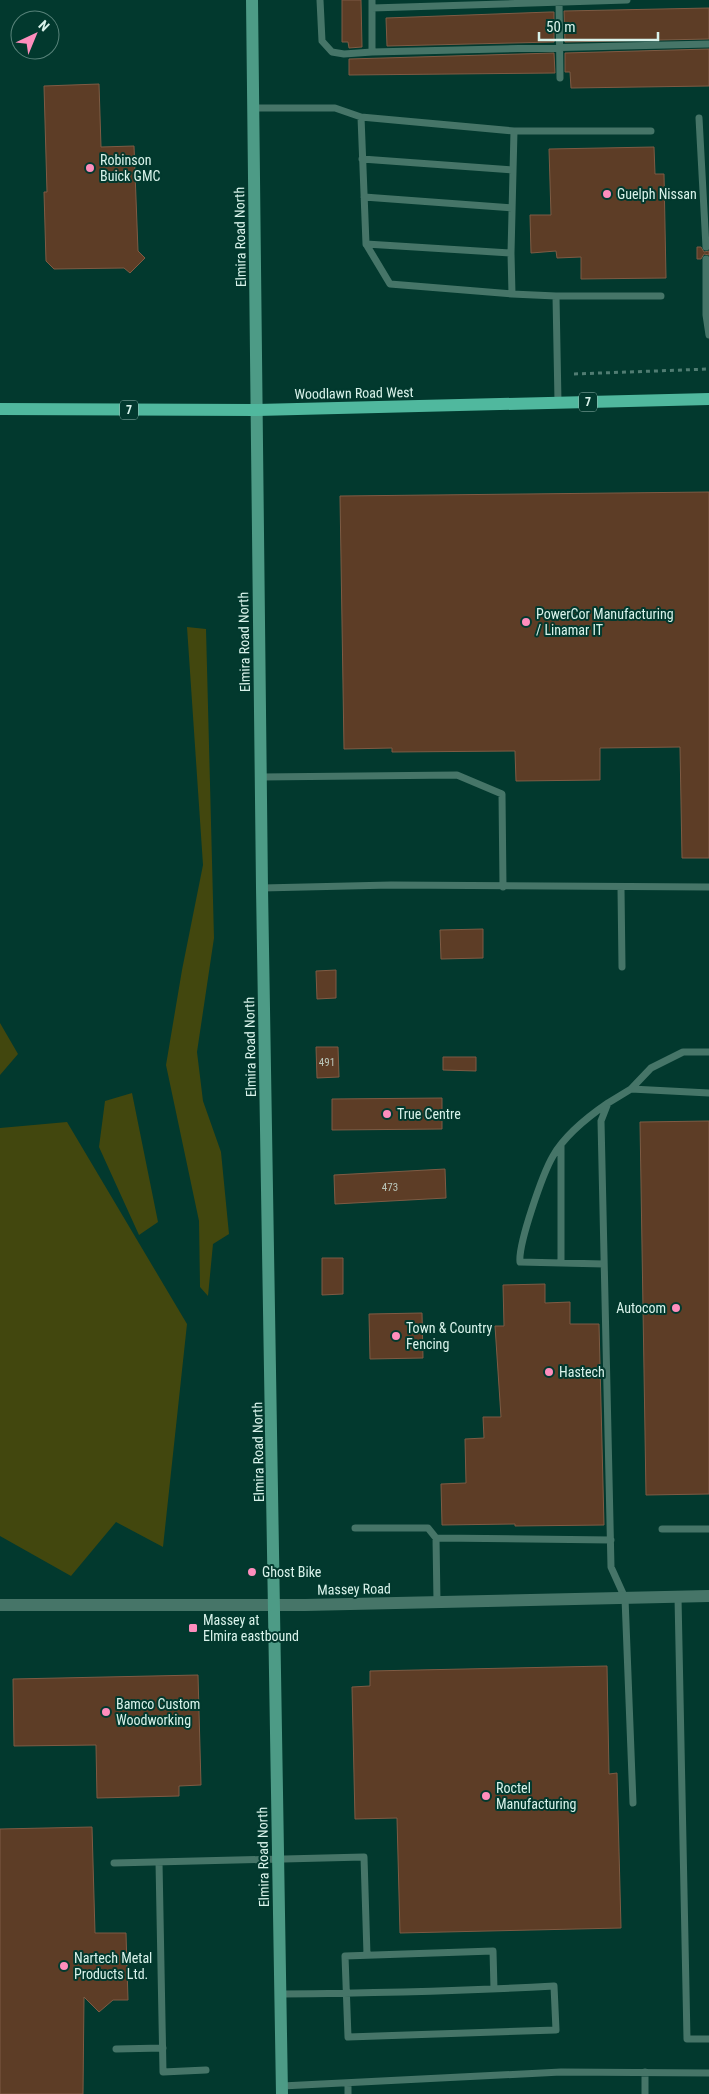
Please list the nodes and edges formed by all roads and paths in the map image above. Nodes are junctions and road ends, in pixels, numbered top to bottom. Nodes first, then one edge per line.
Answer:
1 (252, 0) edge
2 (320, 0) edge
3 (559, 0) edge
4 (628, 0) edge
5 (372, 4) edge
6 (709, 44) edge
7 (559, 47) junction
8 (372, 52) junction
9 (560, 78) dead end
10 (254, 108) junction
11 (361, 118) junction
12 (699, 118) dead end
13 (514, 131) junction
14 (651, 131) dead end
15 (362, 159) junction
16 (512, 170) junction
17 (706, 171) edge
18 (364, 197) junction
19 (512, 208) junction
20 (366, 244) junction
21 (706, 246) dead end
22 (511, 252) junction
23 (706, 259) dead end
24 (512, 294) junction
25 (556, 296) junction
26 (661, 296) dead end
27 (708, 315) edge
28 (709, 336) edge
29 (709, 369) edge
30 (574, 374) dead end
31 (709, 399) edge
32 (558, 402) junction
33 (0, 409) edge
34 (258, 410) junction
35 (261, 777) junction
36 (503, 887) junction
37 (709, 887) edge
38 (262, 888) junction
39 (621, 888) junction
40 (622, 967) dead end
41 (709, 1052) edge
42 (631, 1089) junction
43 (709, 1093) edge
44 (608, 1103) junction
45 (562, 1146) junction
46 (561, 1263) junction
47 (604, 1264) junction
48 (355, 1528) dead end
49 (662, 1529) dead end
50 (709, 1529) edge
51 (436, 1538) junction
52 (611, 1540) junction
53 (709, 1596) edge
54 (678, 1597) junction
55 (625, 1598) junction
56 (437, 1602) junction
57 (0, 1605) edge
58 (275, 1605) junction
59 (633, 1804) dead end
60 (278, 1859) junction
61 (159, 1862) junction
62 (114, 1863) dead end
63 (367, 1955) junction
64 (494, 1989) junction
65 (346, 1993) junction
66 (281, 1994) junction
67 (709, 2039) edge
68 (163, 2048) junction
69 (116, 2049) dead end
70 (206, 2070) dead end
71 (646, 2072) junction
72 (709, 2073) edge
73 (348, 2083) junction
74 (282, 2090) edge
75 (348, 2094) edge
76 (646, 2094) edge

1 - 10 main road, Elmira Road North
2 - 8 lane
3 - 4 lane
3 - 5 lane
3 - 7 lane
5 - 8 lane
6 - 7 lane
7 - 8 lane
7 - 9 lane
10 - 11 lane
10 - 34 main road, Elmira Road North
11 - 13 lane
11 - 15 lane
12 - 17 lane
13 - 14 lane
13 - 16 lane
15 - 16 lane
15 - 18 lane
16 - 19 lane
17 - 21 lane
18 - 19 lane
18 - 20 lane
19 - 22 lane
20 - 22 lane
20 - 24 lane
22 - 24 lane
23 - 27 lane
24 - 25 lane
25 - 26 lane
25 - 32 lane
27 - 28 lane
29 - 30 path
31 - 32 main road, Woodlawn Road West / 7
32 - 34 main road, Woodlawn Road West / 7
33 - 34 main road, Woodlawn Road West / 7
34 - 35 main road, Elmira Road North
35 - 36 lane
35 - 38 main road, Elmira Road North
36 - 38 lane
36 - 39 lane
37 - 39 lane
38 - 58 main road, Elmira Road North
39 - 40 lane
41 - 42 lane
42 - 43 lane
42 - 44 lane
44 - 45 lane
44 - 47 lane
45 - 46 lane
45 - 46 lane
46 - 47 lane
47 - 52 lane
48 - 51 lane
49 - 50 lane
51 - 52 lane
51 - 56 lane
52 - 55 lane
53 - 54 street, Massey Road
54 - 55 street, Massey Road
54 - 67 lane
55 - 56 street, Massey Road
55 - 59 lane
56 - 58 street, Massey Road
57 - 58 street, Massey Road
58 - 60 main road, Elmira Road North
60 - 61 lane
60 - 63 lane
60 - 66 main road, Elmira Road North
61 - 62 lane
61 - 68 lane
63 - 64 lane
63 - 65 lane
64 - 65 lane
64 - 65 lane
65 - 66 lane
66 - 74 main road, Elmira Road North
68 - 69 lane
68 - 70 lane
71 - 72 lane
71 - 73 lane
71 - 76 lane
73 - 74 lane
73 - 75 lane

